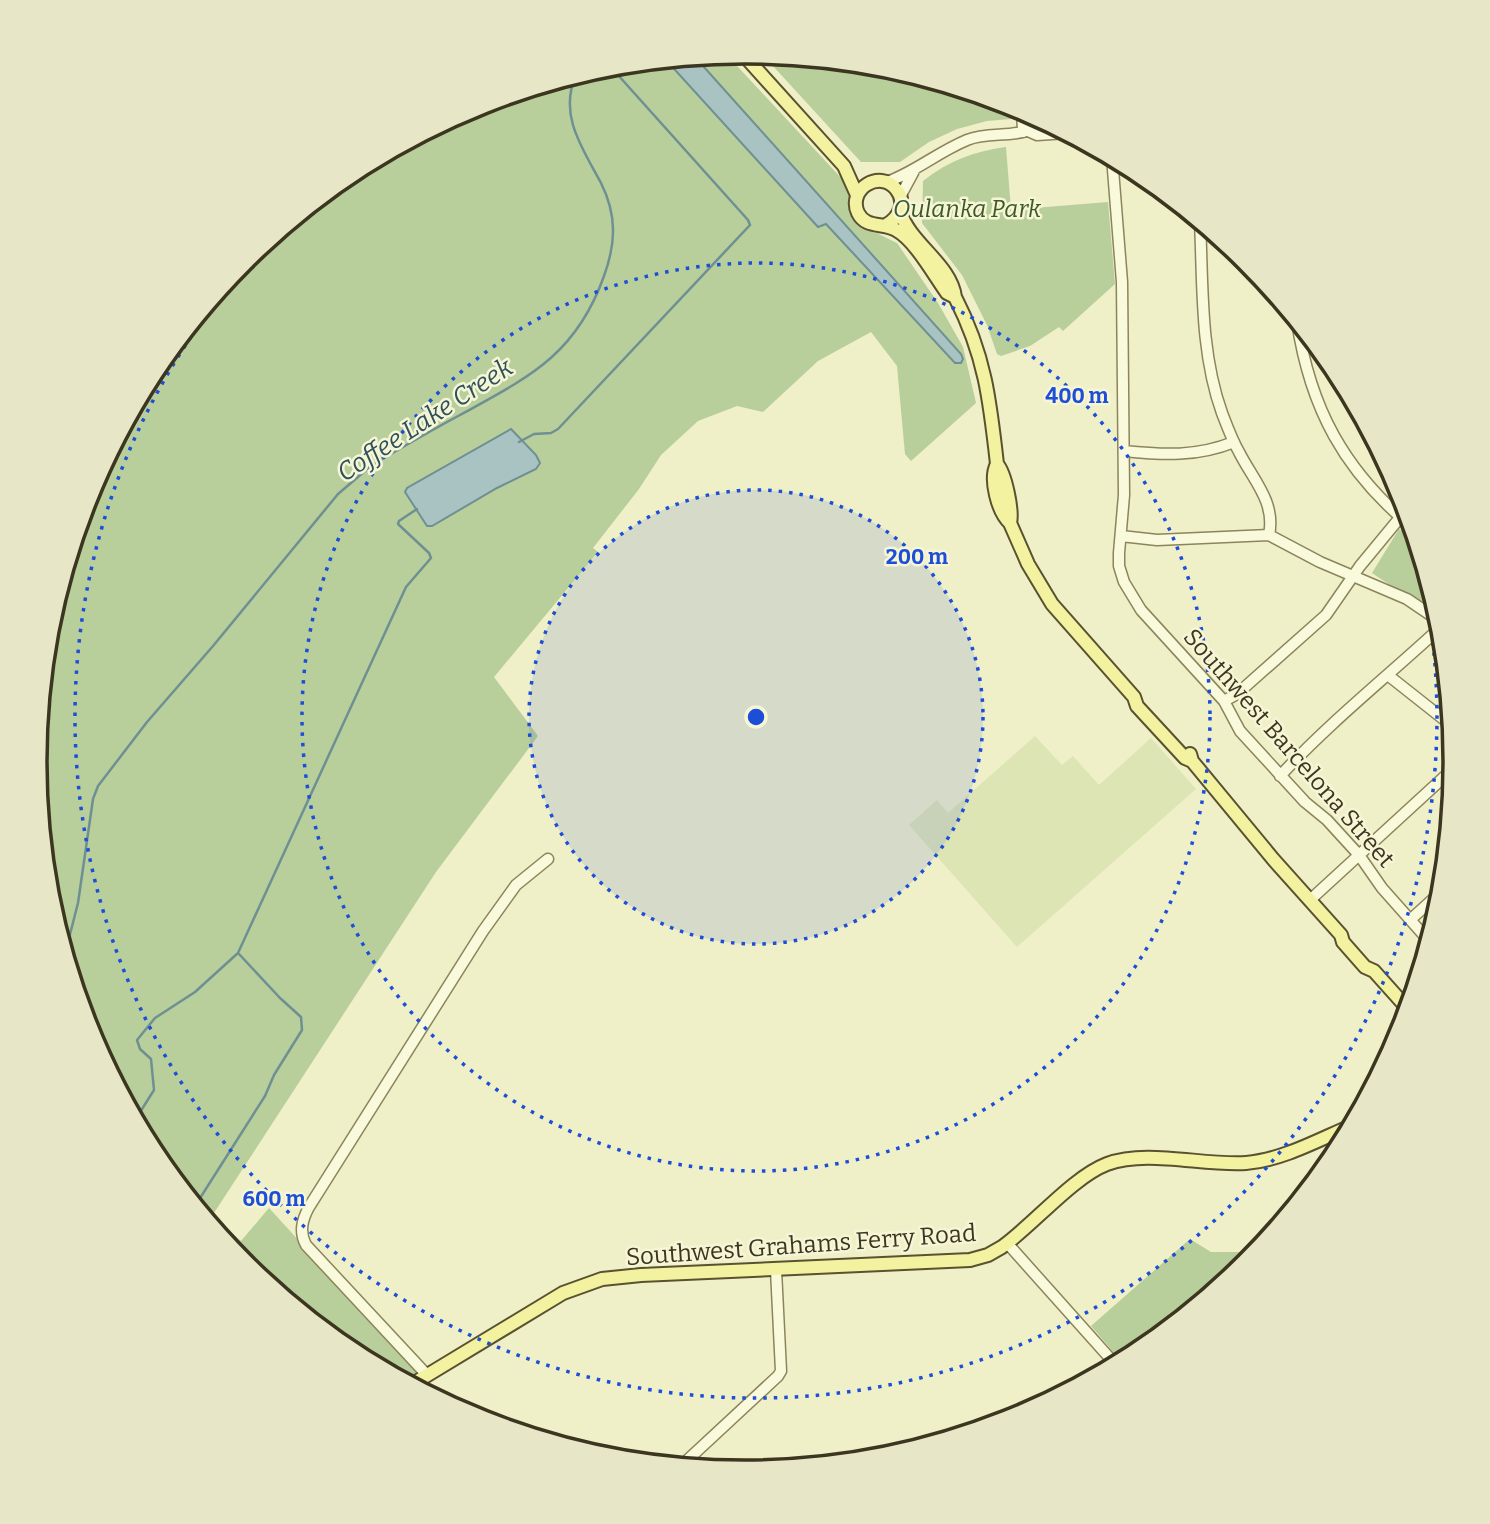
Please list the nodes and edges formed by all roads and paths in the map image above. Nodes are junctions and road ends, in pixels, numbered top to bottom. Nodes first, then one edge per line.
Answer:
1 (752, 64) edge
2 (1024, 122) edge
3 (1034, 127) edge
4 (1025, 132) junction
5 (1050, 134) edge
6 (844, 166) junction
7 (1113, 170) edge
8 (914, 172) junction
9 (872, 181) junction
10 (887, 182) junction
11 (857, 195) junction
12 (901, 197) junction
13 (900, 212) junction
14 (886, 225) junction
15 (1201, 233) edge
16 (955, 297) junction
17 (1305, 345) edge
18 (1234, 442) junction
19 (1124, 451) junction
20 (1394, 505) edge
21 (1399, 519) edge
22 (1269, 535) junction
23 (1121, 536) junction
24 (1354, 576) junction
25 (1426, 613) edge
26 (1431, 634) edge
27 (1389, 676) junction
28 (1224, 702) junction
29 (1441, 717) edge
30 (1280, 775) junction
31 (1442, 779) edge
32 (1359, 855) junction
33 (548, 859) dead end
34 (1310, 900) junction
35 (1428, 904) edge
36 (1410, 920) junction
37 (1421, 933) edge
38 (1401, 1001) edge
39 (1336, 1133) edge
40 (1007, 1244) junction
41 (776, 1270) junction
42 (1109, 1357) edge
43 (427, 1375) junction
44 (420, 1379) edge
45 (690, 1457) edge

1 - 6 main road
2 - 4 street
3 - 4 street
4 - 5 street
4 - 8 street
6 - 9 main road
6 - 11 main road
7 - 19 street, Southwest Barcelona Street
8 - 10 street
8 - 12 street
9 - 10 main road
9 - 11 main road
10 - 12 main road
11 - 14 main road
12 - 13 main road
13 - 14 main road
13 - 16 main road
14 - 16 main road
15 - 18 street
16 - 34 main road
17 - 20 street
18 - 19 street
18 - 22 street
19 - 23 street, Southwest Barcelona Street
21 - 24 street
22 - 23 street
22 - 24 street
23 - 28 street, Southwest Barcelona Street
24 - 25 street
24 - 28 street
26 - 27 street
27 - 29 street
27 - 30 street
28 - 30 street, Southwest Barcelona Street
30 - 32 street, Southwest Barcelona Street
31 - 32 street
32 - 34 street
32 - 36 street, Southwest Barcelona Street
33 - 43 street
34 - 38 main road
35 - 36 street
36 - 37 street, Southwest Barcelona Street
39 - 40 main road, Southwest Grahams Ferry Road
40 - 41 main road, Southwest Grahams Ferry Road
40 - 42 street
41 - 43 main road, Southwest Grahams Ferry Road
41 - 45 street
43 - 44 main road, Southwest Grahams Ferry Road

